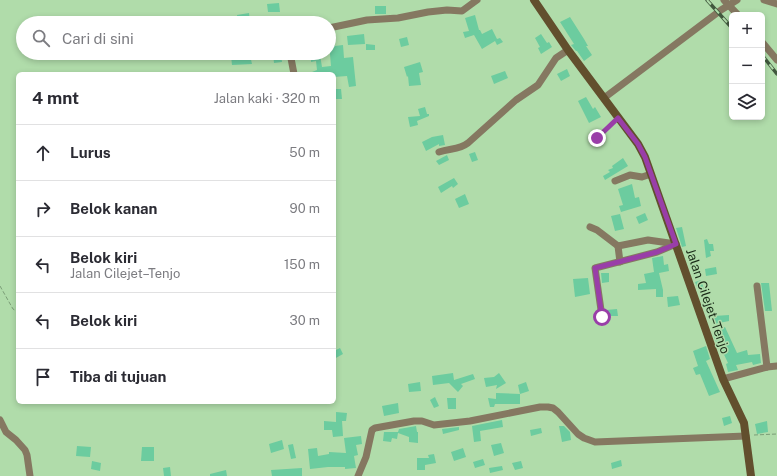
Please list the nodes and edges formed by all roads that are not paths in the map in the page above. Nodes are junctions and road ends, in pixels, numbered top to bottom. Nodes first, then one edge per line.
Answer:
1 (477, 0) edge
2 (534, 0) edge
3 (737, 0) edge
4 (764, 0) edge
5 (726, 3) edge
6 (777, 4) edge
7 (735, 12) edge
8 (336, 27) edge
9 (765, 46) edge
10 (568, 50) junction
11 (291, 60) edge
12 (777, 60) edge
13 (294, 72) edge
14 (604, 98) junction
15 (439, 152) dead end
16 (651, 174) junction
17 (615, 181) dead end
18 (590, 227) dead end
19 (676, 244) junction
20 (618, 246) junction
21 (620, 262) junction
22 (757, 286) dead end
23 (602, 317) dead end
24 (777, 366) edge
25 (767, 367) junction
26 (723, 379) junction
27 (0, 420) edge
28 (746, 436) junction
29 (30, 476) edge
30 (358, 476) edge
31 (751, 476) edge

1 - 8 street
2 - 10 main road, Jalan Cilejet–Tenjo
3 - 5 street
4 - 6 street
5 - 7 street
5 - 14 street
9 - 12 street
10 - 14 main road, Jalan Cilejet–Tenjo
10 - 15 street
11 - 13 street
14 - 16 main road, Jalan Cilejet–Tenjo
16 - 17 street
16 - 19 main road, Jalan Cilejet–Tenjo
18 - 20 street
19 - 20 street
19 - 21 street
19 - 26 main road, Jalan Cilejet–Tenjo
20 - 21 street
21 - 23 street
22 - 25 street
24 - 25 street
25 - 26 street
26 - 28 main road, Jalan Cilejet–Tenjo
27 - 29 street
28 - 30 street
28 - 31 main road, Jalan Cilejet–Tenjo

